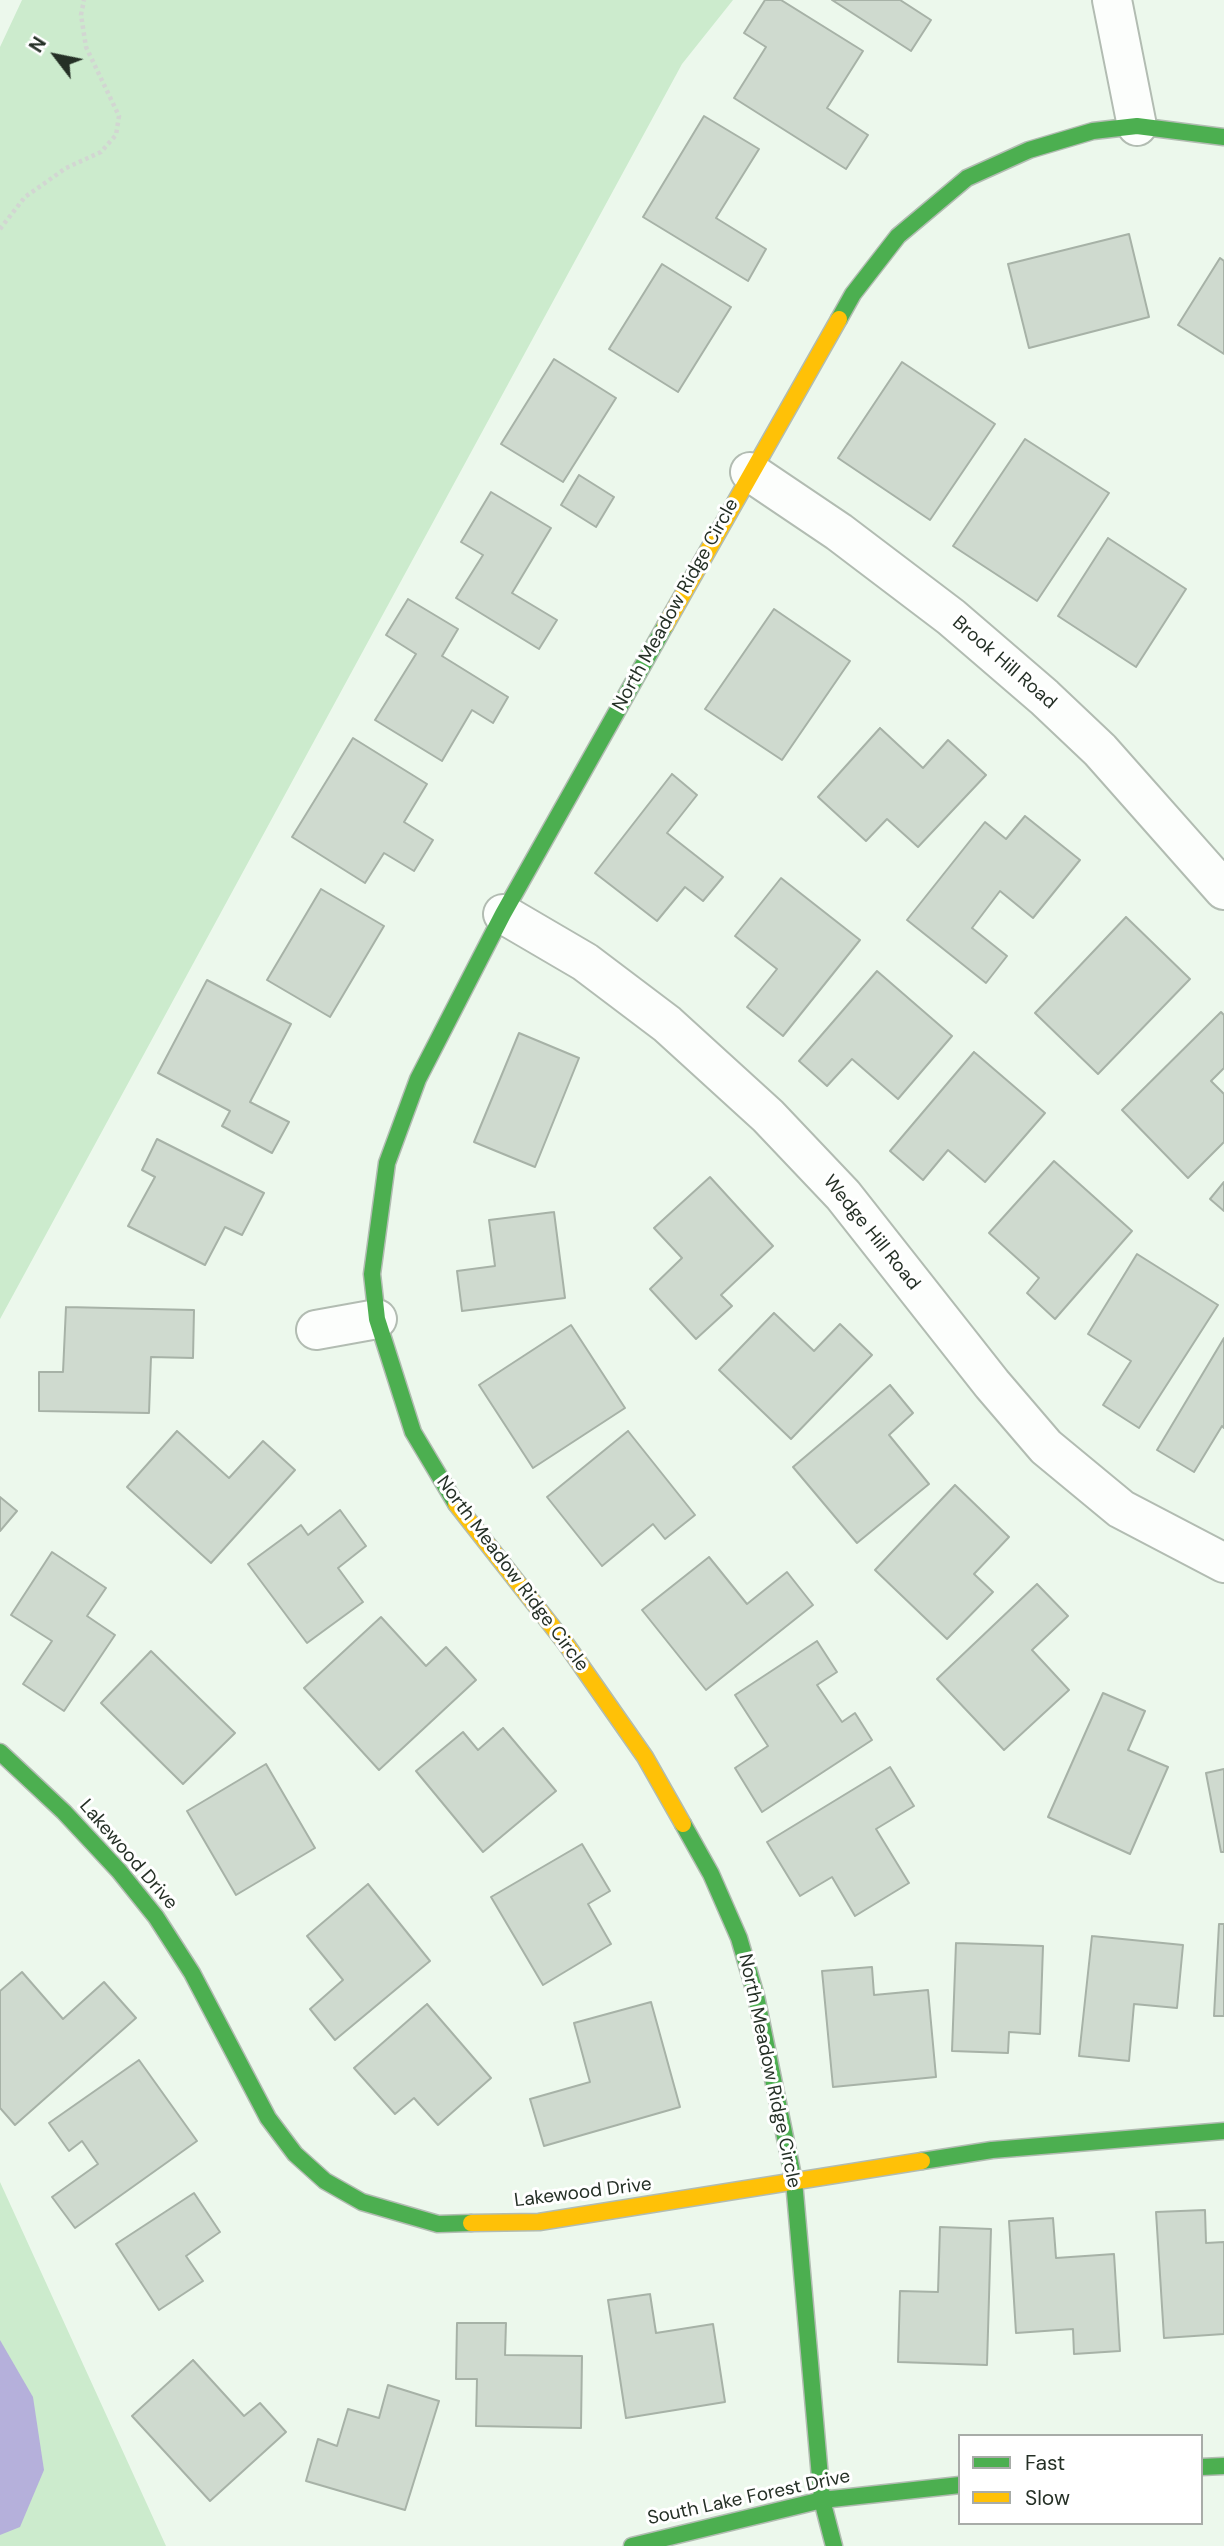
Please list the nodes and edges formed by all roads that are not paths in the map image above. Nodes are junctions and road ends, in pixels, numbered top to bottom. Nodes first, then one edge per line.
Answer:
1 (1112, 0) edge
2 (1137, 126) junction
3 (1224, 137) edge
4 (750, 472) junction
5 (1224, 890) edge
6 (503, 914) junction
7 (377, 1319) junction
8 (316, 1330) dead end
9 (1224, 1563) edge
10 (0, 1752) edge
11 (1224, 2132) edge
12 (794, 2182) junction
13 (1224, 2466) edge
14 (1203, 2467) edge
15 (958, 2485) edge
16 (822, 2500) junction
17 (632, 2546) edge
18 (834, 2546) edge

1 - 2 street
2 - 3 street, North Meadow Ridge Circle
2 - 4 street, North Meadow Ridge Circle
4 - 5 street, Brook Hill Road
4 - 6 street, North Meadow Ridge Circle
6 - 7 street, North Meadow Ridge Circle
6 - 9 street, Wedge Hill Road
7 - 8 street
7 - 12 street, North Meadow Ridge Circle
10 - 12 street, Lakewood Drive
11 - 12 street, Lakewood Drive
12 - 16 street, North Meadow Ridge Circle
13 - 14 street
15 - 16 street, South Lake Forest Drive
16 - 17 street, South Lake Forest Drive
16 - 18 street, North Meadow Ridge Circle

